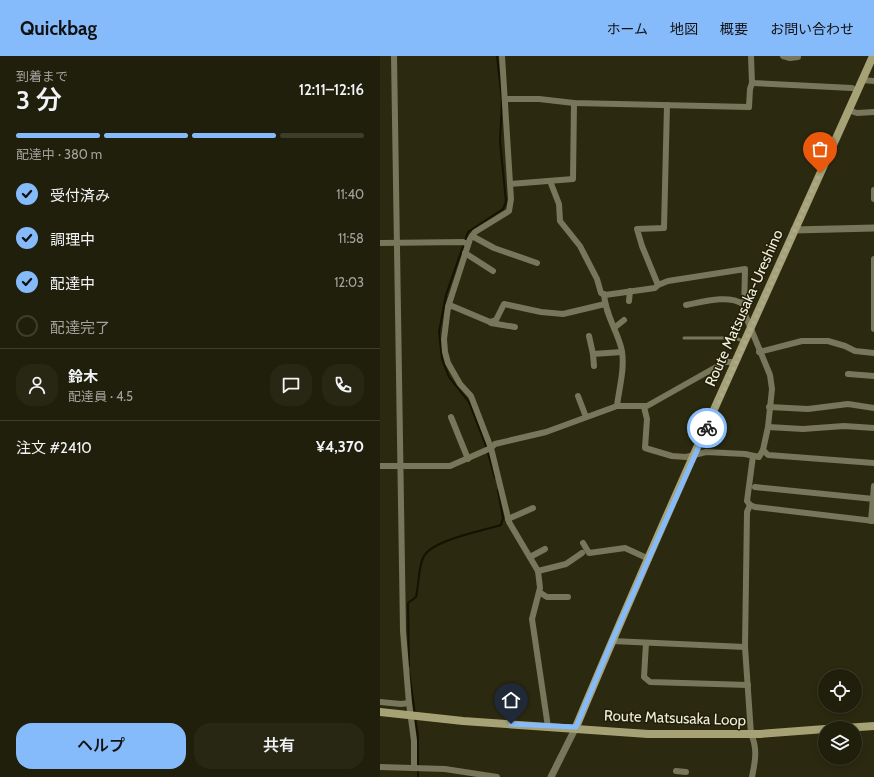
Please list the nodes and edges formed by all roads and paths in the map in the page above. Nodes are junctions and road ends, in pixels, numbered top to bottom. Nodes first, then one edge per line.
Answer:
1 (394, 56) edge
2 (502, 56) edge
3 (751, 56) edge
4 (783, 56) edge
5 (798, 56) edge
6 (873, 56) edge
7 (862, 80) junction
8 (874, 81) edge
9 (752, 83) junction
10 (852, 88) dead end
11 (506, 99) junction
12 (574, 103) junction
13 (667, 105) junction
14 (848, 110) junction
15 (874, 112) edge
16 (550, 180) junction
17 (510, 184) junction
18 (874, 190) edge
19 (874, 199) edge
20 (874, 228) edge
21 (794, 230) junction
22 (472, 236) junction
23 (380, 243) edge
24 (397, 243) junction
25 (468, 244) junction
26 (465, 254) junction
27 (874, 259) edge
28 (538, 263) dead end
29 (493, 271) dead end
30 (658, 285) junction
31 (630, 291) junction
32 (604, 294) junction
33 (629, 301) dead end
34 (604, 304) junction
35 (686, 304) dead end
36 (743, 304) junction
37 (448, 307) junction
38 (624, 320) dead end
39 (490, 322) junction
40 (515, 327) dead end
41 (614, 328) junction
42 (750, 330) junction
43 (874, 330) edge
44 (589, 336) dead end
45 (684, 338) dead end
46 (745, 342) junction
47 (622, 352) junction
48 (759, 352) junction
49 (874, 353) edge
50 (593, 354) junction
51 (736, 362) junction
52 (594, 366) dead end
53 (848, 374) dead end
54 (874, 376) edge
55 (578, 396) dead end
56 (617, 406) junction
57 (644, 407) junction
58 (769, 407) junction
59 (874, 408) edge
60 (451, 417) dead end
61 (586, 418) junction
62 (768, 427) junction
63 (874, 428) edge
64 (491, 448) junction
65 (763, 450) junction
66 (695, 455) junction
67 (753, 456) junction
68 (468, 459) junction
69 (874, 463) edge
70 (380, 466) edge
71 (400, 466) junction
72 (752, 467) junction
73 (758, 468) dead end
74 (874, 486) edge
75 (755, 487) dead end
76 (874, 499) edge
77 (750, 505) junction
78 (533, 508) dead end
79 (508, 520) junction
80 (872, 521) edge
81 (583, 544) dead end
82 (545, 549) dead end
83 (582, 553) dead end
84 (530, 556) junction
85 (649, 559) junction
86 (538, 571) junction
87 (539, 592) junction
88 (568, 597) dead end
89 (612, 641) junction
90 (646, 643) junction
91 (745, 647) junction
92 (748, 685) junction
93 (380, 702) edge
94 (409, 703) junction
95 (380, 712) edge
96 (411, 715) junction
97 (874, 726) edge
98 (548, 727) junction
99 (576, 727) junction
100 (862, 727) edge
101 (818, 729) edge
102 (751, 734) junction
103 (380, 767) edge
104 (414, 768) junction
105 (497, 777) edge
106 (552, 777) edge
107 (752, 777) edge

1 - 24 street
2 - 11 street
3 - 9 street
4 - 5 street
6 - 7 main road, Route Matsusaka-Ureshino
7 - 8 street
7 - 14 main road, Route Matsusaka-Ureshino
9 - 10 street
9 - 13 street
11 - 12 street
11 - 17 street
12 - 13 street
12 - 16 street
13 - 30 street
14 - 15 street
14 - 21 main road, Route Matsusaka-Ureshino
16 - 17 street
16 - 32 street
17 - 22 street
18 - 19 street
20 - 21 street
21 - 42 main road, Route Matsusaka-Ureshino
22 - 25 street
22 - 28 street
23 - 24 street
24 - 25 street
24 - 71 street
25 - 26 street
26 - 29 street
26 - 37 street
27 - 43 street
30 - 31 street
30 - 36 street
31 - 32 street
31 - 33 street
32 - 34 street
34 - 39 street
34 - 41 street
35 - 36 street
36 - 42 street
37 - 39 street
37 - 64 street
38 - 41 street
39 - 40 street
41 - 47 street
42 - 46 main road, Route Matsusaka-Ureshino
42 - 48 street
44 - 50 street
45 - 46 lane
46 - 51 main road, Route Matsusaka-Ureshino
47 - 50 street
47 - 56 street
48 - 49 street
48 - 58 street
50 - 52 street
51 - 57 street
51 - 66 main road, Route Matsusaka-Ureshino
53 - 54 street
55 - 61 street
56 - 57 street
56 - 61 street
57 - 66 street
58 - 59 street
58 - 62 street
60 - 68 street
61 - 64 street
62 - 63 street
62 - 65 street
64 - 68 street
64 - 79 street
65 - 67 street
65 - 69 street
66 - 67 street
66 - 85 main road, Route Matsusaka-Ureshino
67 - 72 street
68 - 71 street
70 - 71 street
71 - 94 street
72 - 73 street
72 - 77 street
74 - 76 street
75 - 76 street
76 - 80 street
77 - 80 street
77 - 91 street
78 - 79 street
79 - 84 street
81 - 85 street
82 - 84 street
83 - 86 street
84 - 86 street
85 - 89 main road, Route Matsusaka-Ureshino
86 - 87 street
87 - 88 street
87 - 98 street
89 - 90 street
89 - 99 main road, Route Matsusaka-Ureshino
90 - 91 street
90 - 92 street
91 - 92 street
92 - 102 street
93 - 94 street
94 - 96 street
95 - 96 main road, Route Matsusaka Loop
96 - 98 main road, Route Matsusaka Loop
96 - 104 street
97 - 100 main road
98 - 99 main road, Route Matsusaka Loop
99 - 102 main road, Route Matsusaka Loop
99 - 106 street
101 - 102 main road, Route Matsusaka Loop
102 - 107 street
103 - 104 street
104 - 105 street

